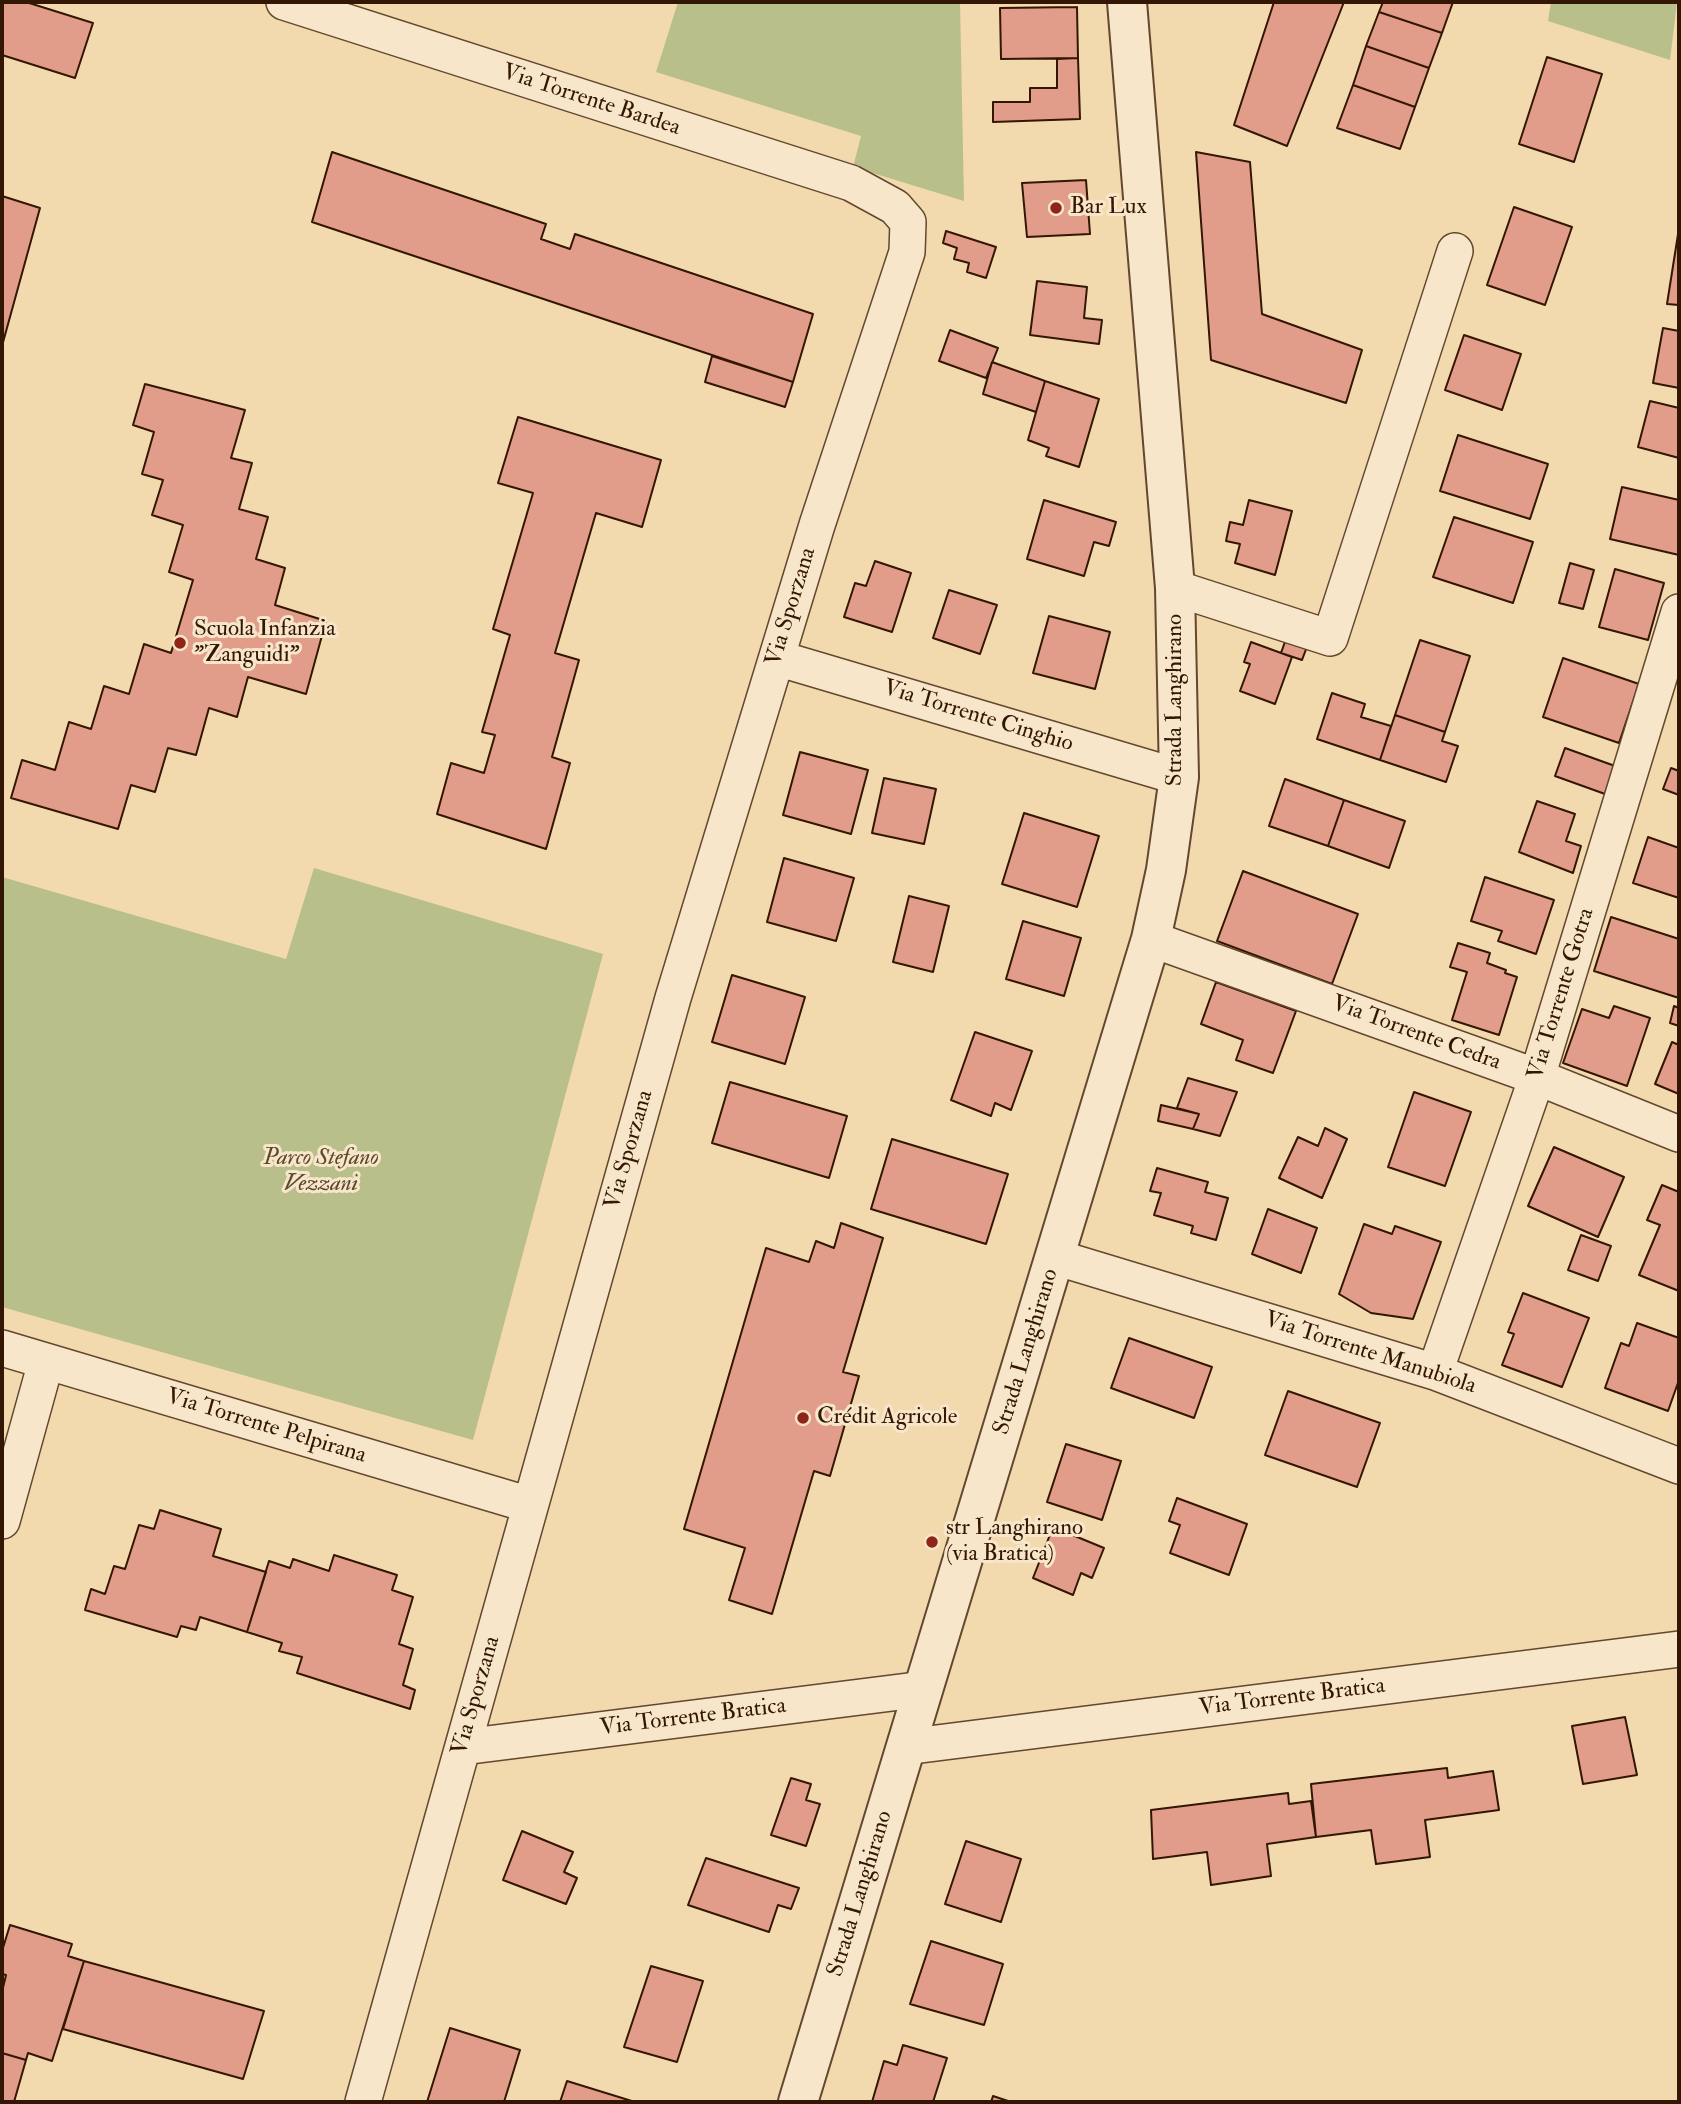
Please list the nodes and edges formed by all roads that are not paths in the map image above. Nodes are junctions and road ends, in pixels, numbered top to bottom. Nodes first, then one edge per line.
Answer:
1 (284, 2) edge
2 (1127, 2) edge
3 (895, 207) joint
4 (1455, 251) dead end
5 (1175, 588) junction
6 (1679, 612) edge
7 (777, 658) junction
8 (1179, 777) junction
9 (1151, 939) junction
10 (1537, 1077) junction
11 (1679, 1134) edge
12 (1055, 1257) junction
13 (2, 1348) edge
14 (46, 1362) junction
15 (1435, 1372) junction
16 (1679, 1466) edge
17 (530, 1505) junction
18 (2, 1521) edge
19 (1679, 1649) edge
20 (924, 1689) junction
21 (463, 1747) junction
22 (905, 1747) junction
23 (363, 2102) edge
24 (798, 2102) edge

1 - 3 street, Via Torrente Bardea
2 - 5 street, Strada Langhirano
3 - 7 street, Via Sporzana
4 - 5 street, Strada Langhirano
5 - 8 street, Strada Langhirano
6 - 10 street, Via Torrente Gotra
7 - 8 street, Via Torrente Cinghio
7 - 17 street, Via Sporzana
8 - 9 street, Strada Langhirano
9 - 10 street, Via Torrente Cedra
9 - 12 street, Strada Langhirano
10 - 11 street, Via Torrente Cedra
10 - 15 street, Via Torrente Gotra
12 - 15 street, Via Torrente Manubiola
12 - 20 street, Strada Langhirano
13 - 14 street, Via Torrente Pelpirana
14 - 17 street, Via Torrente Pelpirana
14 - 18 street
15 - 16 street, Via Torrente Manubiola
17 - 21 street, Via Sporzana
19 - 22 street, Via Torrente Bratica
20 - 21 street, Via Torrente Bratica
20 - 22 street, Strada Langhirano
21 - 23 street, Via Sporzana
22 - 24 street, Strada Langhirano

